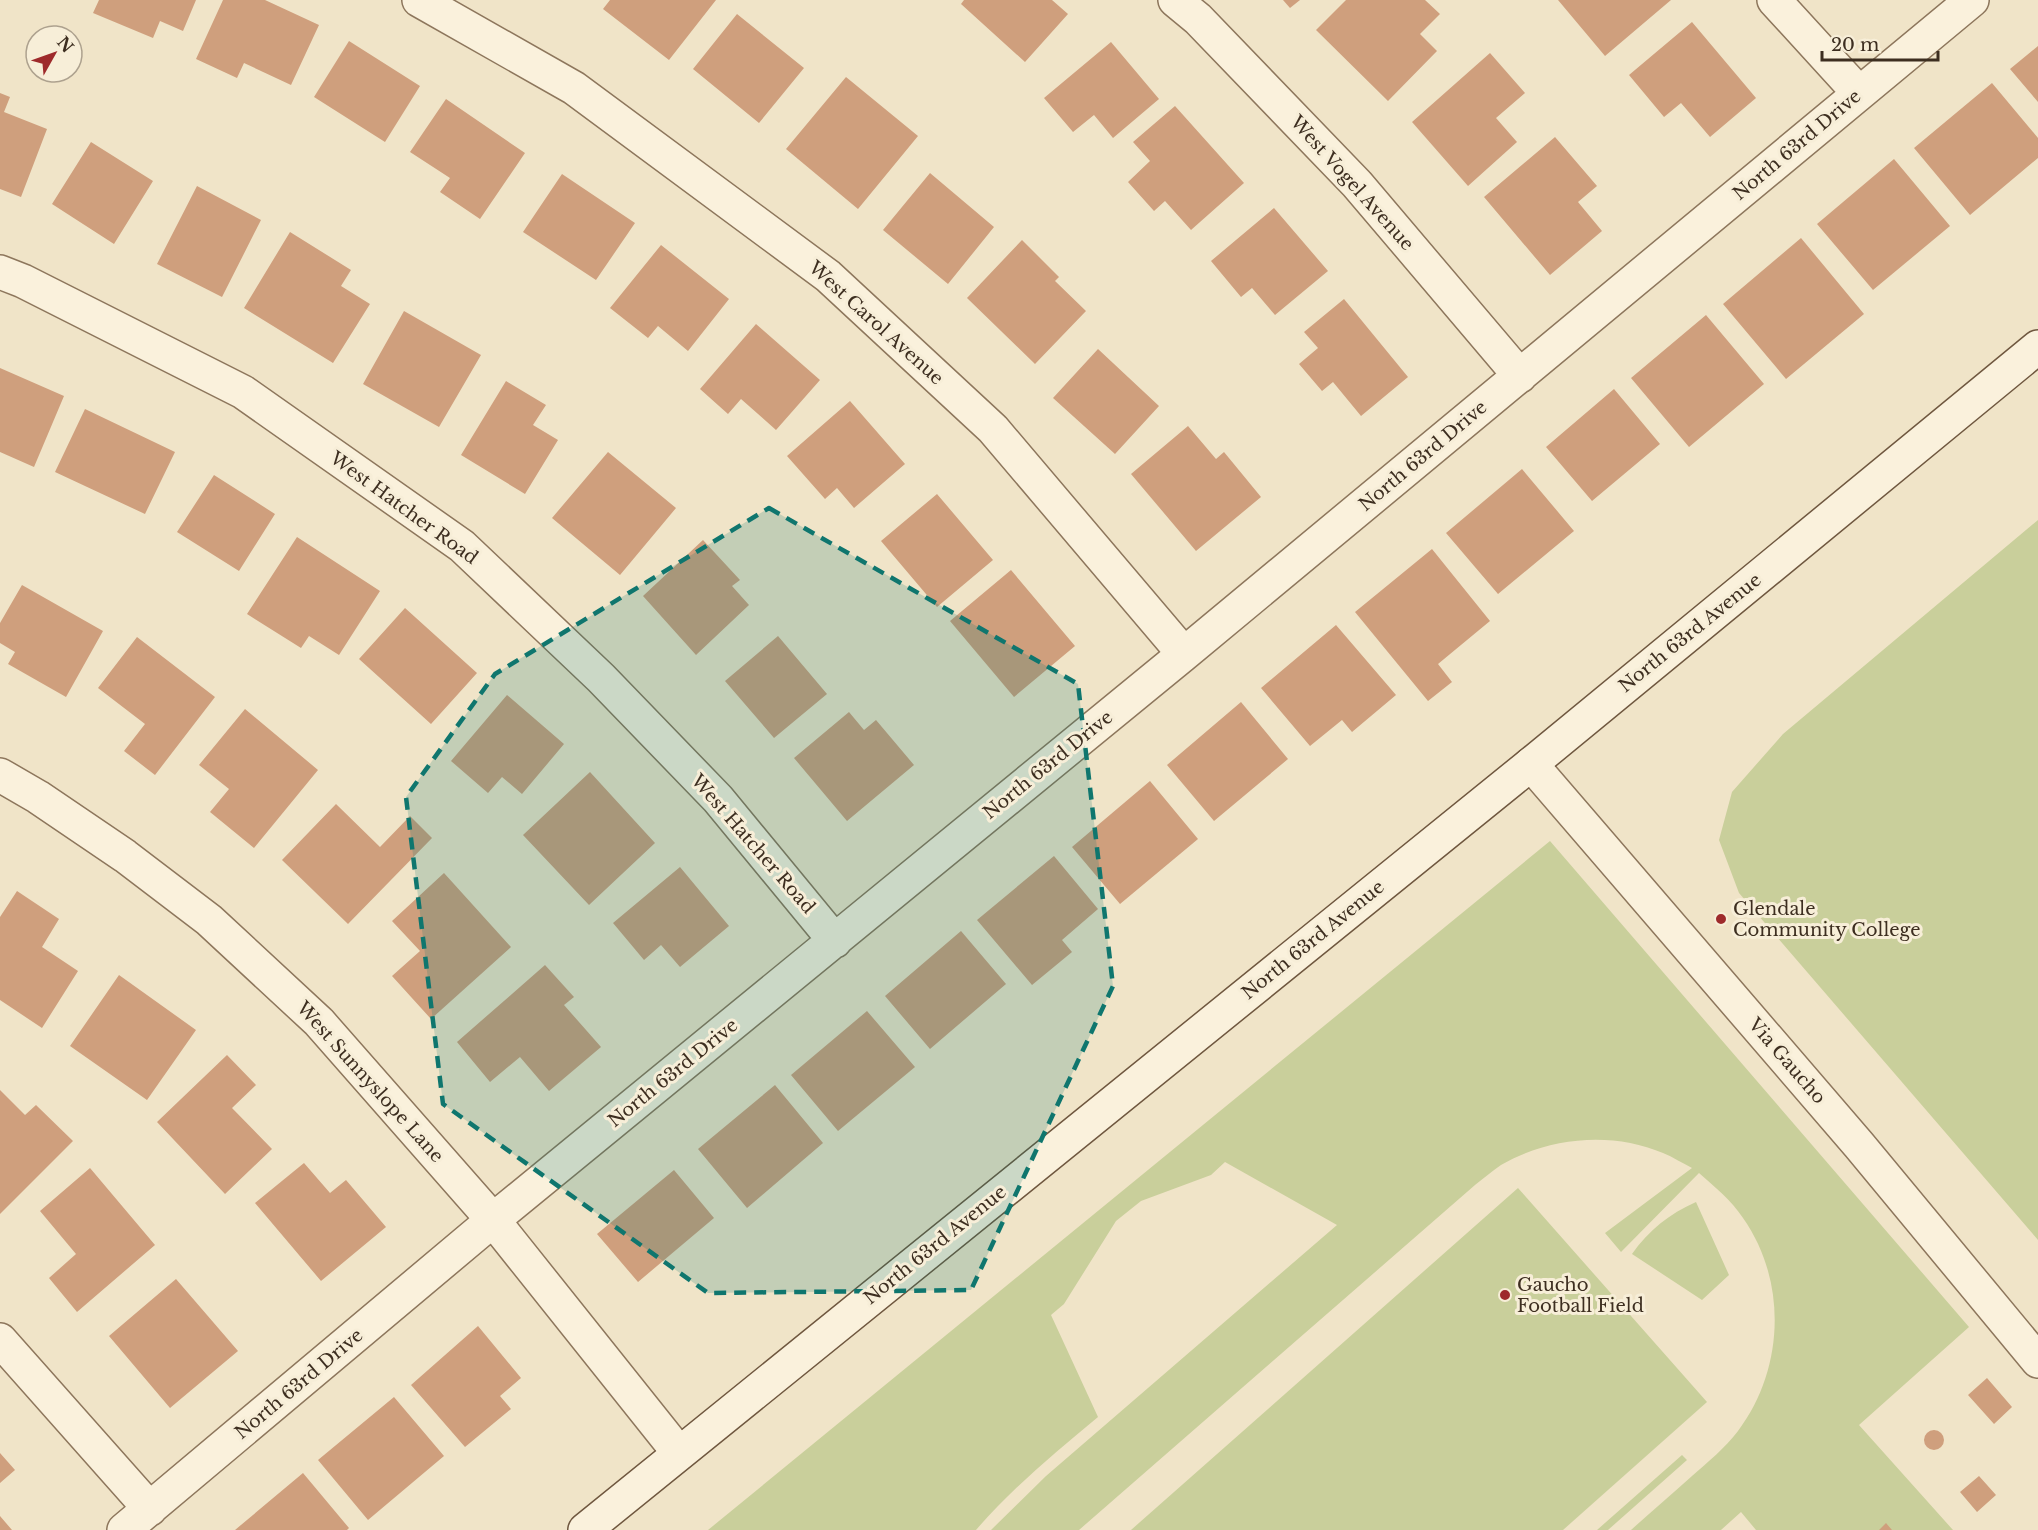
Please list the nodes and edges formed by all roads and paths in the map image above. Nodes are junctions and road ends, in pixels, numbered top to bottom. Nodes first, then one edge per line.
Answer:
1 (419, 0) edge
2 (1175, 0) edge
3 (1774, 0) edge
4 (1972, 0) edge
5 (1858, 93) junction
6 (0, 272) edge
7 (2038, 347) edge
8 (1520, 376) junction
9 (1184, 654) junction
10 (1531, 764) junction
11 (0, 775) edge
12 (835, 941) junction
13 (493, 1220) junction
14 (0, 1340) edge
15 (2038, 1361) edge
16 (679, 1452) junction
17 (150, 1509) junction
18 (124, 1530) edge
19 (585, 1530) edge

1 - 9 street, West Carol Avenue
2 - 8 street, West Vogel Avenue
3 - 5 street
4 - 5 street, North 63rd Drive
5 - 8 street, North 63rd Drive
6 - 12 street, West Hatcher Road
7 - 10 street, North 63rd Avenue
8 - 9 street, North 63rd Drive
9 - 12 street, North 63rd Drive
10 - 15 street, Via Gaucho
10 - 16 street, North 63rd Avenue
11 - 13 street, West Sunnyslope Lane
12 - 13 street, North 63rd Drive
13 - 16 street, West Sunnyslope Lane
13 - 17 street, North 63rd Drive
14 - 17 street
16 - 19 street, North 63rd Avenue
17 - 18 street, North 63rd Drive

